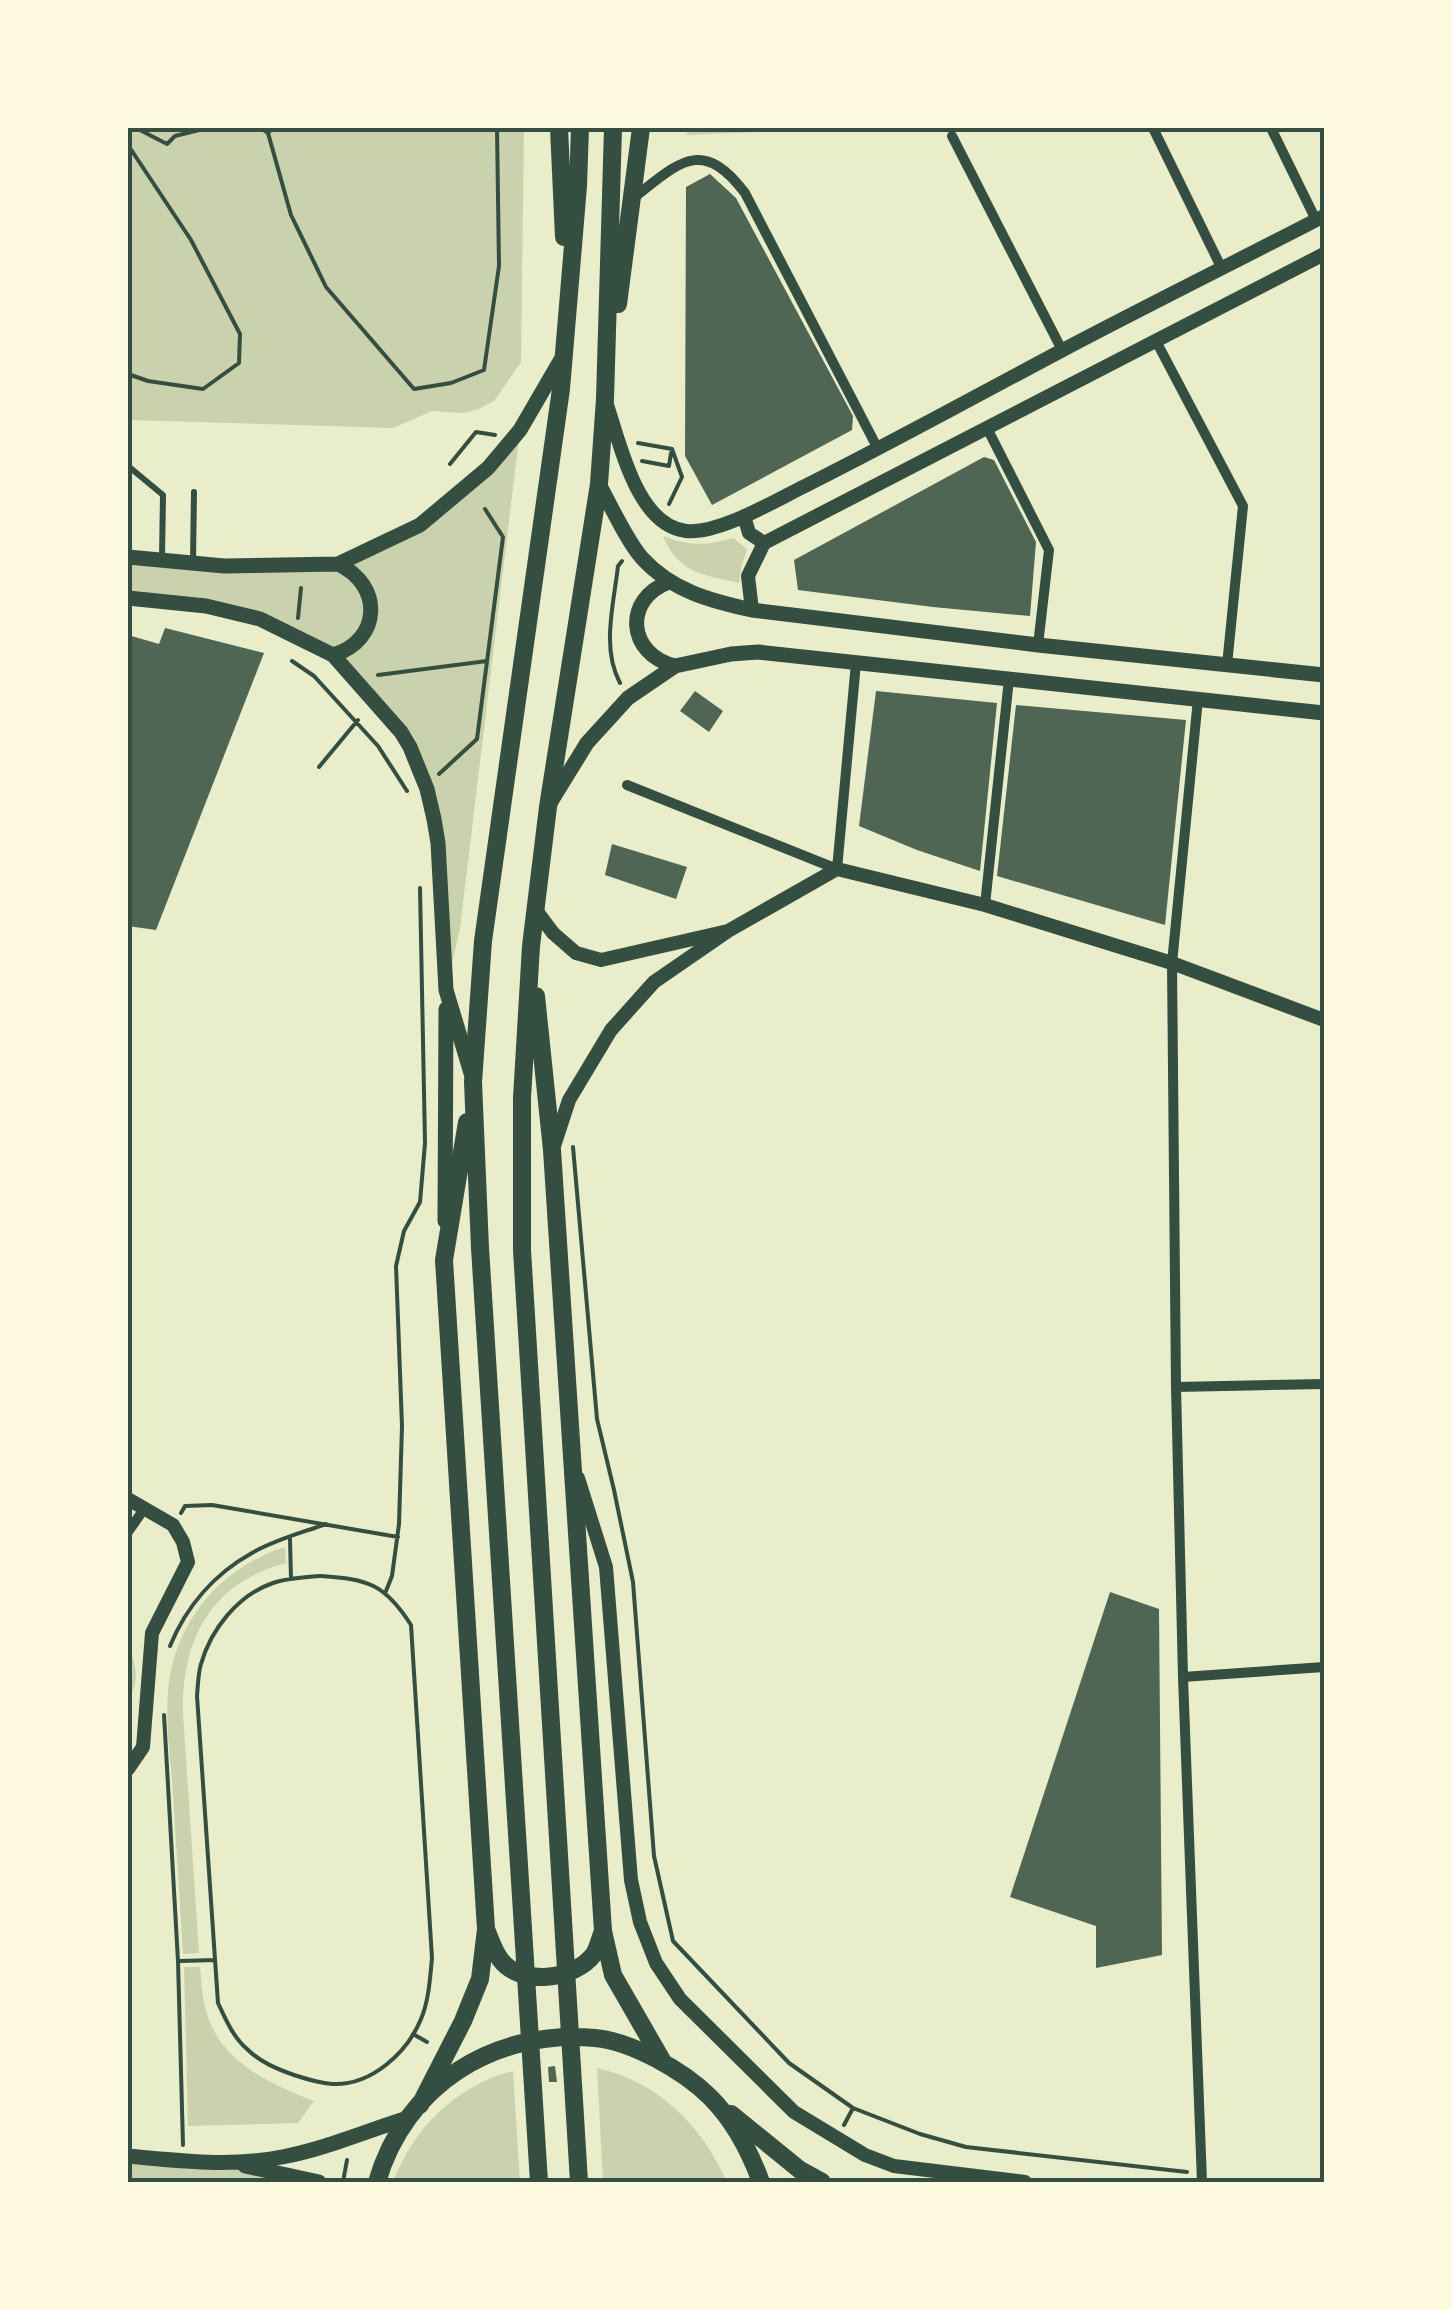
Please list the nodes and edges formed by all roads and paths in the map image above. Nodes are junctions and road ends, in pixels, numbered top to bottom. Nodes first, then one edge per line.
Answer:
1 (136, 128) edge
2 (207, 128) edge
3 (261, 128) edge
4 (497, 128) edge
5 (559, 128) edge
6 (580, 128) edge
7 (613, 128) edge
8 (642, 128) edge
9 (1154, 128) edge
10 (1271, 128) edge
11 (271, 130) edge
12 (952, 136) dead end
13 (128, 145) edge
14 (632, 200) junction
15 (1320, 218) edge
16 (1324, 236) edge
17 (1324, 254) edge
18 (1222, 268) junction
19 (567, 306) junction
20 (1156, 341) junction
21 (1062, 350) junction
22 (564, 356) junction
23 (128, 374) edge
24 (605, 399) junction
25 (987, 428) junction
26 (619, 440) junction
27 (672, 448) dead end
28 (878, 450) junction
29 (128, 466) edge
30 (599, 484) junction
31 (194, 492) dead end
32 (486, 508) dead end
33 (744, 516) junction
34 (764, 543) junction
35 (128, 557) edge
36 (162, 560) junction
37 (194, 563) junction
38 (338, 564) junction
39 (669, 582) junction
40 (301, 588) dead end
41 (128, 598) edge
42 (752, 610) junction
43 (298, 618) dead end
44 (1038, 645) junction
45 (333, 655) junction
46 (292, 661) dead end
47 (487, 661) junction
48 (856, 662) junction
49 (1227, 665) junction
50 (675, 666) junction
51 (378, 675) dead end
52 (1324, 675) edge
53 (1009, 679) junction
54 (1198, 699) junction
55 (1324, 712) edge
56 (360, 715) dead end
57 (319, 767) dead end
58 (439, 774) dead end
59 (628, 786) dead end
60 (408, 793) dead end
61 (548, 807) junction
62 (837, 869) junction
63 (420, 871) dead end
64 (985, 905) junction
65 (536, 909) junction
66 (728, 932) junction
67 (531, 946) junction
68 (1172, 963) junction
69 (446, 990) junction
70 (1324, 1020) edge
71 (473, 1082) junction
72 (572, 1138) dead end
73 (552, 1150) junction
74 (444, 1260) junction
75 (1324, 1384) edge
76 (1176, 1387) junction
77 (572, 1460) junction
78 (128, 1499) edge
79 (144, 1508) junction
80 (326, 1524) junction
81 (173, 1525) junction
82 (128, 1532) edge
83 (290, 1537) junction
84 (398, 1537) junction
85 (292, 1579) junction
86 (386, 1593) junction
87 (170, 1647) dead end
88 (1324, 1667) edge
89 (1184, 1677) junction
90 (164, 1710) dead end
91 (128, 1769) edge
92 (486, 1929) junction
93 (602, 1931) junction
94 (215, 1960) junction
95 (178, 1961) junction
96 (413, 2034) junction
97 (427, 2042) dead end
98 (664, 2062) junction
99 (710, 2097) junction
100 (414, 2112) junction
101 (128, 2156) edge
102 (183, 2160) junction
103 (347, 2160) dead end
104 (230, 2162) junction
105 (1201, 2178) edge
106 (319, 2182) edge
107 (344, 2182) edge
108 (376, 2182) edge
109 (539, 2182) edge
110 (580, 2182) edge
111 (761, 2182) edge
112 (822, 2182) edge
113 (1026, 2182) edge

1 - 2 path
3 - 11 path
4 - 11 path
5 - 19 main road
6 - 19 main road
7 - 24 main road
8 - 14 main road
9 - 18 street
10 - 15 street
12 - 21 street
13 - 23 path
14 - 24 main road
14 - 28 street
15 - 16 street
15 - 18 street
17 - 20 street
18 - 21 street
19 - 22 main road
20 - 25 street
20 - 49 street
21 - 28 street
22 - 38 main road
22 - 71 main road
24 - 26 street
24 - 30 main road
25 - 34 street
25 - 44 street
26 - 27 path
26 - 33 street
28 - 33 street
29 - 36 lane
30 - 39 main road
30 - 61 main road
31 - 37 lane
32 - 47 path
33 - 34 street
34 - 42 street
35 - 36 main road
36 - 37 main road
37 - 38 main road
38 - 45 main road
39 - 42 main road
39 - 50 main road
40 - 43 path
41 - 45 main road
42 - 44 main road
44 - 49 main road
45 - 69 main road
46 - 60 path
47 - 51 path
47 - 58 path
48 - 50 main road
48 - 53 main road
48 - 62 street
49 - 52 main road
50 - 61 main road
53 - 54 main road
53 - 64 street
54 - 55 main road
54 - 68 street
56 - 57 path
59 - 62 street
61 - 65 main road
62 - 64 street
62 - 66 street
63 - 84 path
64 - 68 street
65 - 66 street
65 - 67 main road
66 - 73 street
67 - 73 main road
67 - 110 main road
68 - 70 street
68 - 76 street
69 - 71 main road
69 - 74 main road
71 - 74 main road
71 - 109 main road
72 - 105 path
73 - 77 main road
74 - 92 main road
75 - 76 street
76 - 89 street
77 - 93 main road
77 - 113 street
78 - 79 street
79 - 81 street
79 - 82 street
80 - 81 path
80 - 83 path
80 - 84 path
81 - 91 street
83 - 85 path
83 - 87 path
84 - 86 path
85 - 86 path
85 - 94 path
86 - 96 path
88 - 89 street
89 - 105 street
90 - 95 path
92 - 93 main road
92 - 100 main road
93 - 98 main road
94 - 95 path
94 - 96 path
95 - 102 path
96 - 97 path
98 - 99 main road
98 - 100 main road
99 - 111 main road
99 - 112 main road
100 - 104 main road
100 - 108 main road
101 - 102 main road
102 - 104 main road
103 - 107 path
104 - 106 main road

